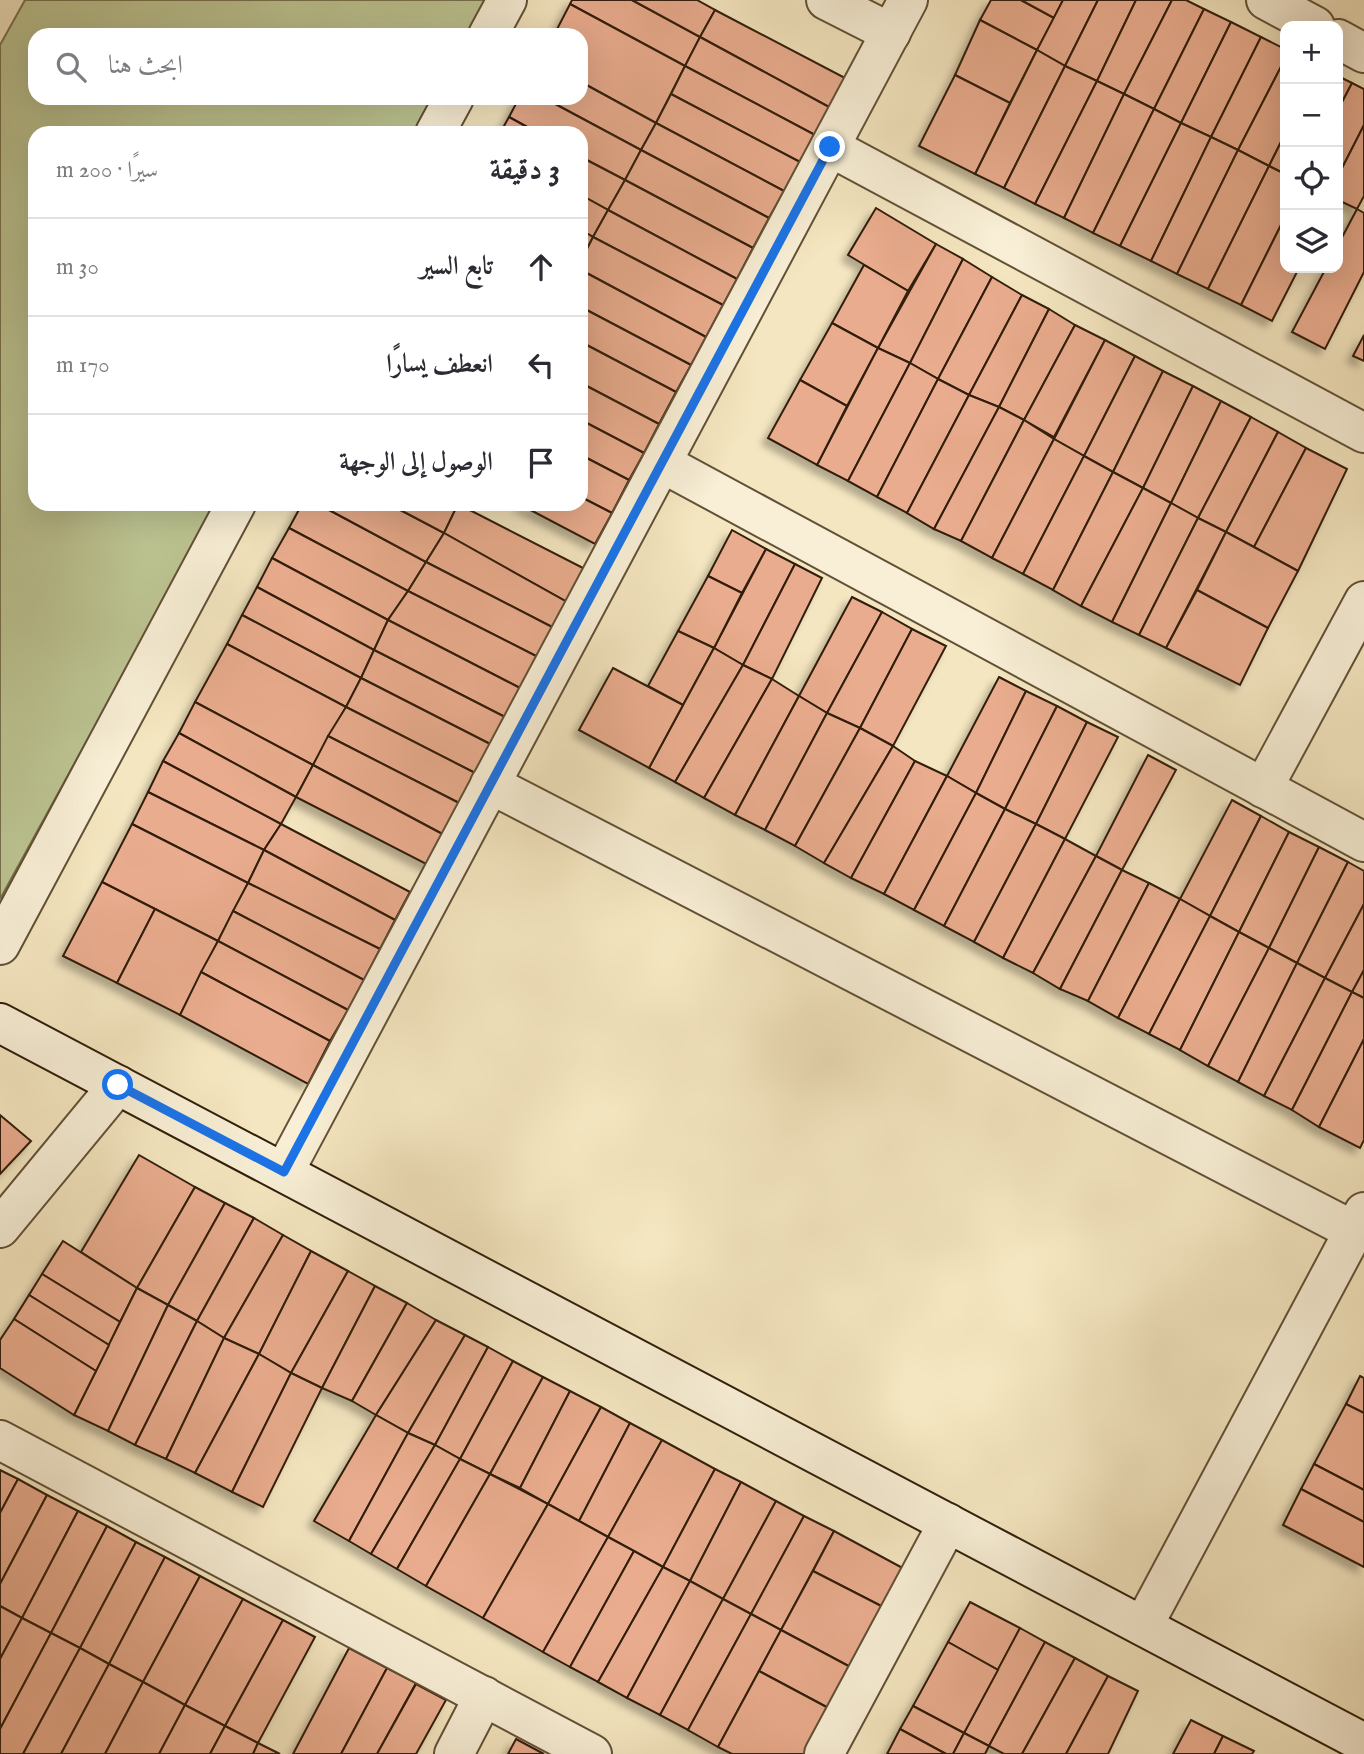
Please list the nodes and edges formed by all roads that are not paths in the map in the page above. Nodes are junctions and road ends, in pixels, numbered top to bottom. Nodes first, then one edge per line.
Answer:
1 (507, 0) edge
2 (826, 0) edge
3 (908, 0) edge
4 (492, 28) edge
5 (891, 33) junction
6 (1343, 42) edge
7 (1364, 53) edge
8 (450, 105) edge
9 (439, 126) edge
10 (830, 147) junction
11 (1364, 433) edge
12 (662, 463) junction
13 (232, 511) edge
14 (1364, 601) edge
15 (491, 784) junction
16 (1263, 788) junction
17 (1364, 842) edge
18 (0, 944) edge
19 (0, 1023) edge
20 (118, 1085) junction
21 (284, 1172) junction
22 (1359, 1222) edge
23 (0, 1228) edge
24 (0, 1440) edge
25 (948, 1523) junction
26 (1143, 1626) junction
27 (484, 1696) junction
28 (1364, 1743) edge
29 (454, 1754) edge
30 (592, 1754) edge
31 (824, 1754) edge

1 - 4 street
2 - 5 street
3 - 5 street
5 - 10 street
6 - 7 street
8 - 9 street
10 - 11 street
10 - 12 street
12 - 15 street
12 - 16 street
13 - 18 street
14 - 16 street
15 - 21 street
15 - 22 street
16 - 17 street
19 - 20 street
20 - 21 street
20 - 23 street
21 - 25 street
22 - 26 street
24 - 27 street
25 - 26 street
25 - 31 street
26 - 28 street
27 - 29 street
27 - 30 street

